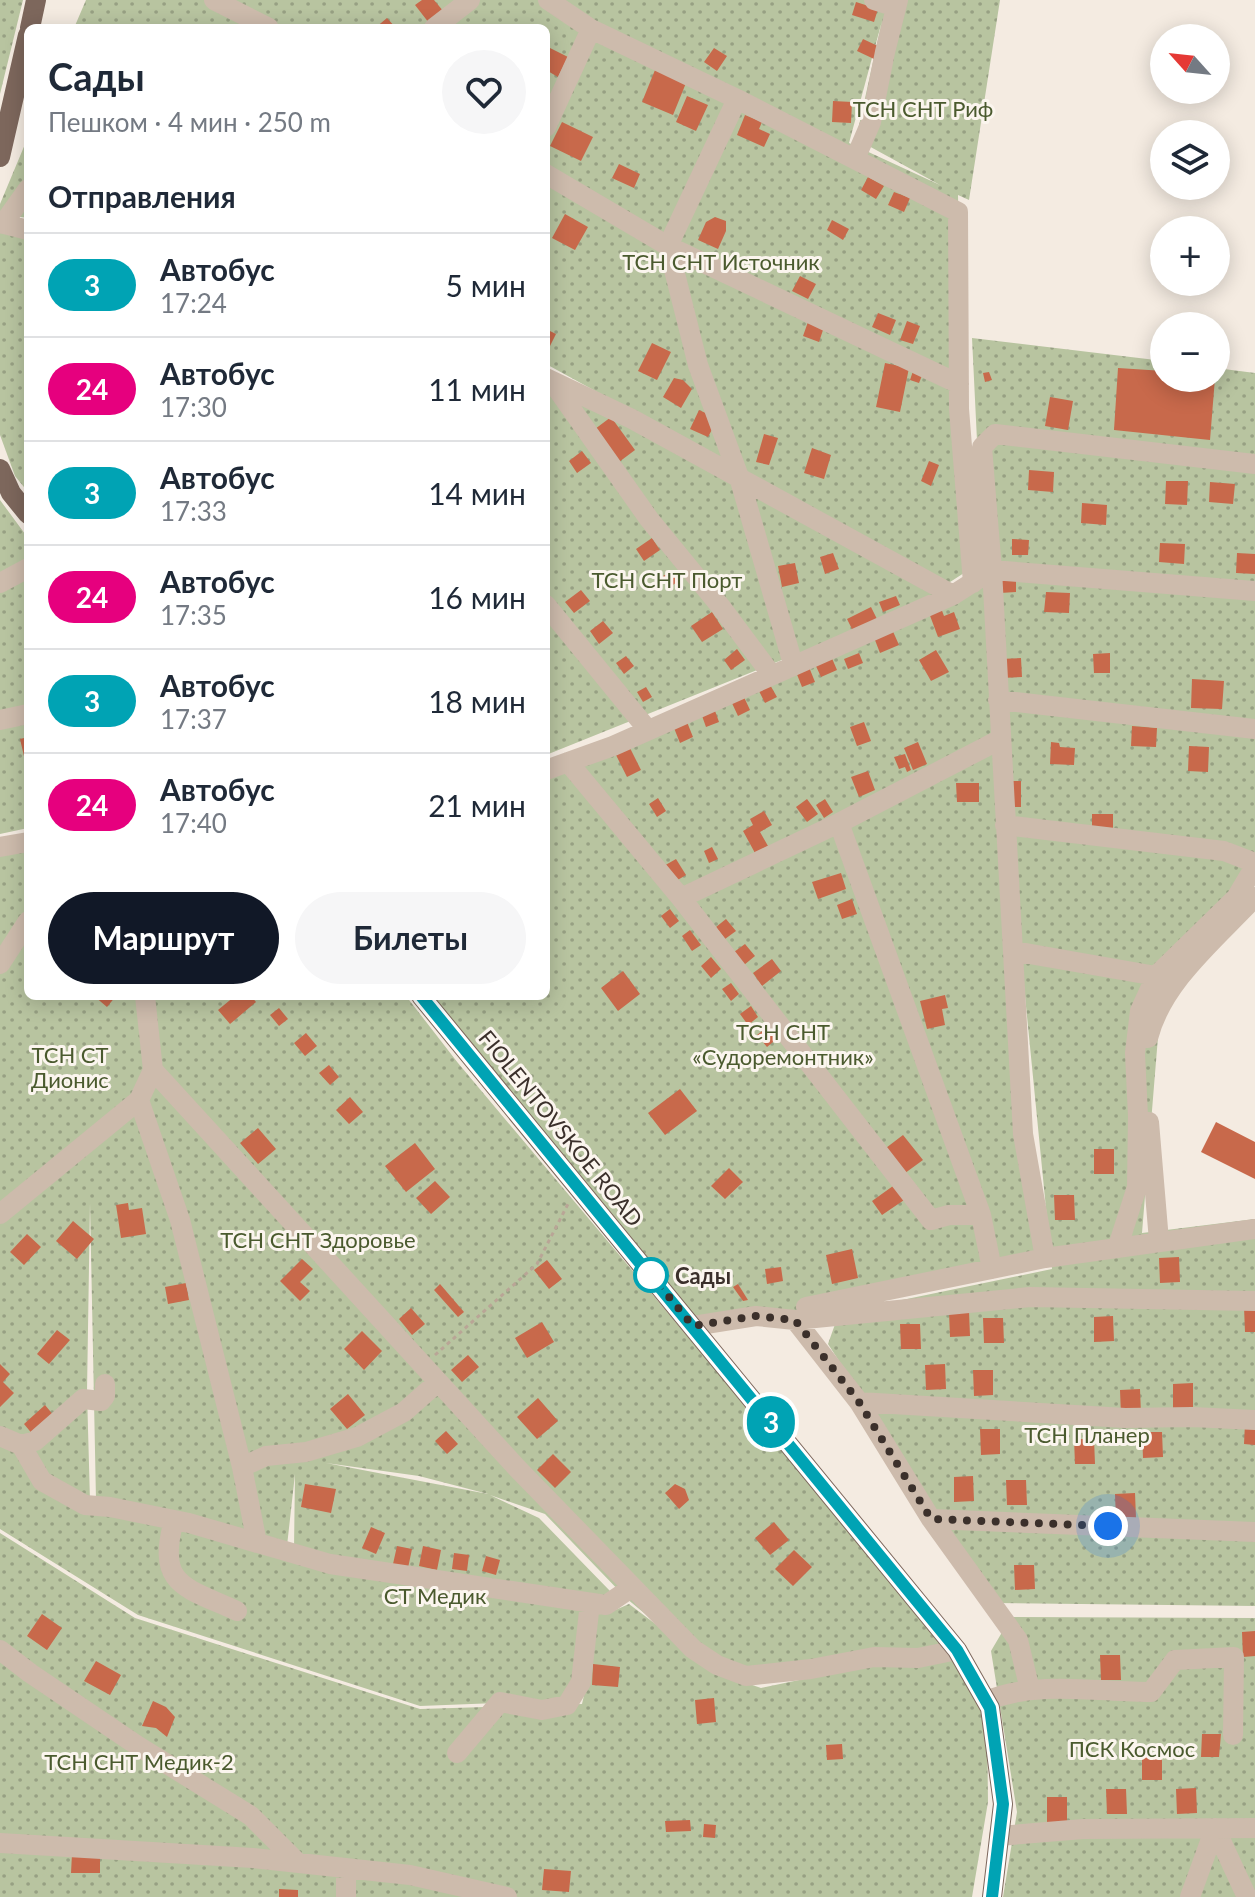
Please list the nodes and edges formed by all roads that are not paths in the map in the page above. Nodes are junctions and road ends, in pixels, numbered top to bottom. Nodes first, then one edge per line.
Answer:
1 (36, 0) edge
2 (214, 0) edge
3 (470, 0) edge
4 (548, 0) edge
5 (874, 0) edge
6 (897, 4) edge
7 (31, 24) edge
8 (261, 24) edge
9 (439, 24) edge
10 (591, 29) junction
11 (24, 52) edge
12 (737, 99) junction
13 (550, 118) edge
14 (0, 157) edge
15 (855, 159) junction
16 (550, 176) edge
17 (24, 194) edge
18 (2, 223) edge
19 (24, 229) edge
20 (668, 246) junction
21 (550, 381) edge
22 (959, 384) junction
23 (1255, 464) edge
24 (0, 469) edge
25 (739, 477) junction
26 (24, 509) edge
27 (24, 570) edge
28 (992, 570) junction
29 (0, 583) edge
30 (973, 583) junction
31 (1255, 591) edge
32 (953, 595) junction
33 (550, 610) edge
34 (793, 664) junction
35 (771, 674) junction
36 (998, 700) junction
37 (24, 715) edge
38 (0, 720) edge
39 (1255, 729) edge
40 (648, 730) junction
41 (1001, 739) junction
42 (568, 762) junction
43 (550, 769) edge
44 (839, 823) junction
45 (1005, 825) junction
46 (24, 843) edge
47 (0, 847) edge
48 (1255, 864) edge
49 (1255, 897) edge
50 (681, 898) junction
51 (24, 927) edge
52 (1013, 951) junction
53 (0, 964) edge
54 (1156, 976) junction
55 (145, 1000) edge
56 (424, 1000) edge
57 (153, 1070) junction
58 (139, 1100) junction
59 (0, 1214) edge
60 (981, 1215) junction
61 (1255, 1229) edge
62 (1159, 1241) junction
63 (1118, 1246) junction
64 (1045, 1258) junction
65 (992, 1269) junction
66 (1255, 1301) edge
67 (756, 1316) junction
68 (795, 1320) junction
69 (693, 1326) junction
70 (438, 1382) junction
71 (105, 1384) dead end
72 (859, 1402) junction
73 (1255, 1420) edge
74 (0, 1436) edge
75 (21, 1445) junction
76 (242, 1467) junction
77 (931, 1519) junction
78 (174, 1520) junction
79 (1255, 1532) edge
80 (257, 1543) junction
81 (631, 1588) junction
82 (590, 1603) junction
83 (237, 1611) dead end
84 (0, 1650) edge
85 (957, 1650) junction
86 (1030, 1690) junction
87 (986, 1701) junction
88 (1233, 1735) dead end
89 (457, 1753) dead end
90 (1215, 1828) junction
91 (1255, 1828) edge
92 (999, 1836) junction
93 (0, 1843) edge
94 (298, 1863) junction
95 (346, 1868) junction
96 (346, 1897) edge
97 (507, 1897) edge
98 (992, 1897) edge
99 (1190, 1897) edge
100 (1247, 1897) edge

1 - 7 main road
2 - 8 street
3 - 9 street
4 - 10 street
5 - 6 street
6 - 15 street
10 - 12 street
10 - 13 street
11 - 14 main road
12 - 15 street
12 - 20 street
15 - 22 street
16 - 20 street
17 - 18 street
18 - 19 street
20 - 22 street
20 - 25 street
21 - 25 street
21 - 35 street
22 - 30 street
23 - 28 street
24 - 26 main road
25 - 32 street
25 - 34 street
27 - 29 street
28 - 30 street
28 - 31 street
28 - 36 street
30 - 32 street
32 - 34 street
33 - 40 street
34 - 35 street
35 - 40 street
36 - 39 street
36 - 41 street
37 - 38 street
40 - 42 street
41 - 44 street
41 - 45 street
42 - 43 street
42 - 50 street
44 - 50 street
44 - 60 street
45 - 48 street
45 - 52 street
46 - 47 street
48 - 54 street
49 - 62 street
50 - 60 street
51 - 53 street
52 - 54 street
52 - 64 street
54 - 63 street
55 - 57 street
56 - 69 main road, FIOLENTOVSKOE ROAD
57 - 58 street
57 - 70 street
58 - 59 street
58 - 76 street
60 - 65 street
61 - 62 street
62 - 63 street
63 - 64 street
64 - 65 street
65 - 67 street
66 - 68 street
67 - 68 street
67 - 69 street
68 - 72 street
69 - 85 main road, FIOLENTOVSKOE ROAD
70 - 76 street
70 - 81 street
71 - 75 street
72 - 73 street
72 - 77 street
74 - 75 street
75 - 78 street
76 - 80 street
77 - 79 street
77 - 86 street
78 - 80 street
78 - 83 street
80 - 82 street
81 - 82 street
81 - 85 street
82 - 89 street
84 - 94 street
85 - 87 main road, FIOLENTOVSKOE ROAD
86 - 87 street
86 - 88 street
87 - 92 main road, FIOLENTOVSKOE ROAD
90 - 91 street
90 - 92 street
90 - 99 street
90 - 100 street
92 - 98 main road, FIOLENTOVSKOE ROAD
93 - 94 street
94 - 95 street
95 - 96 street
95 - 97 street

